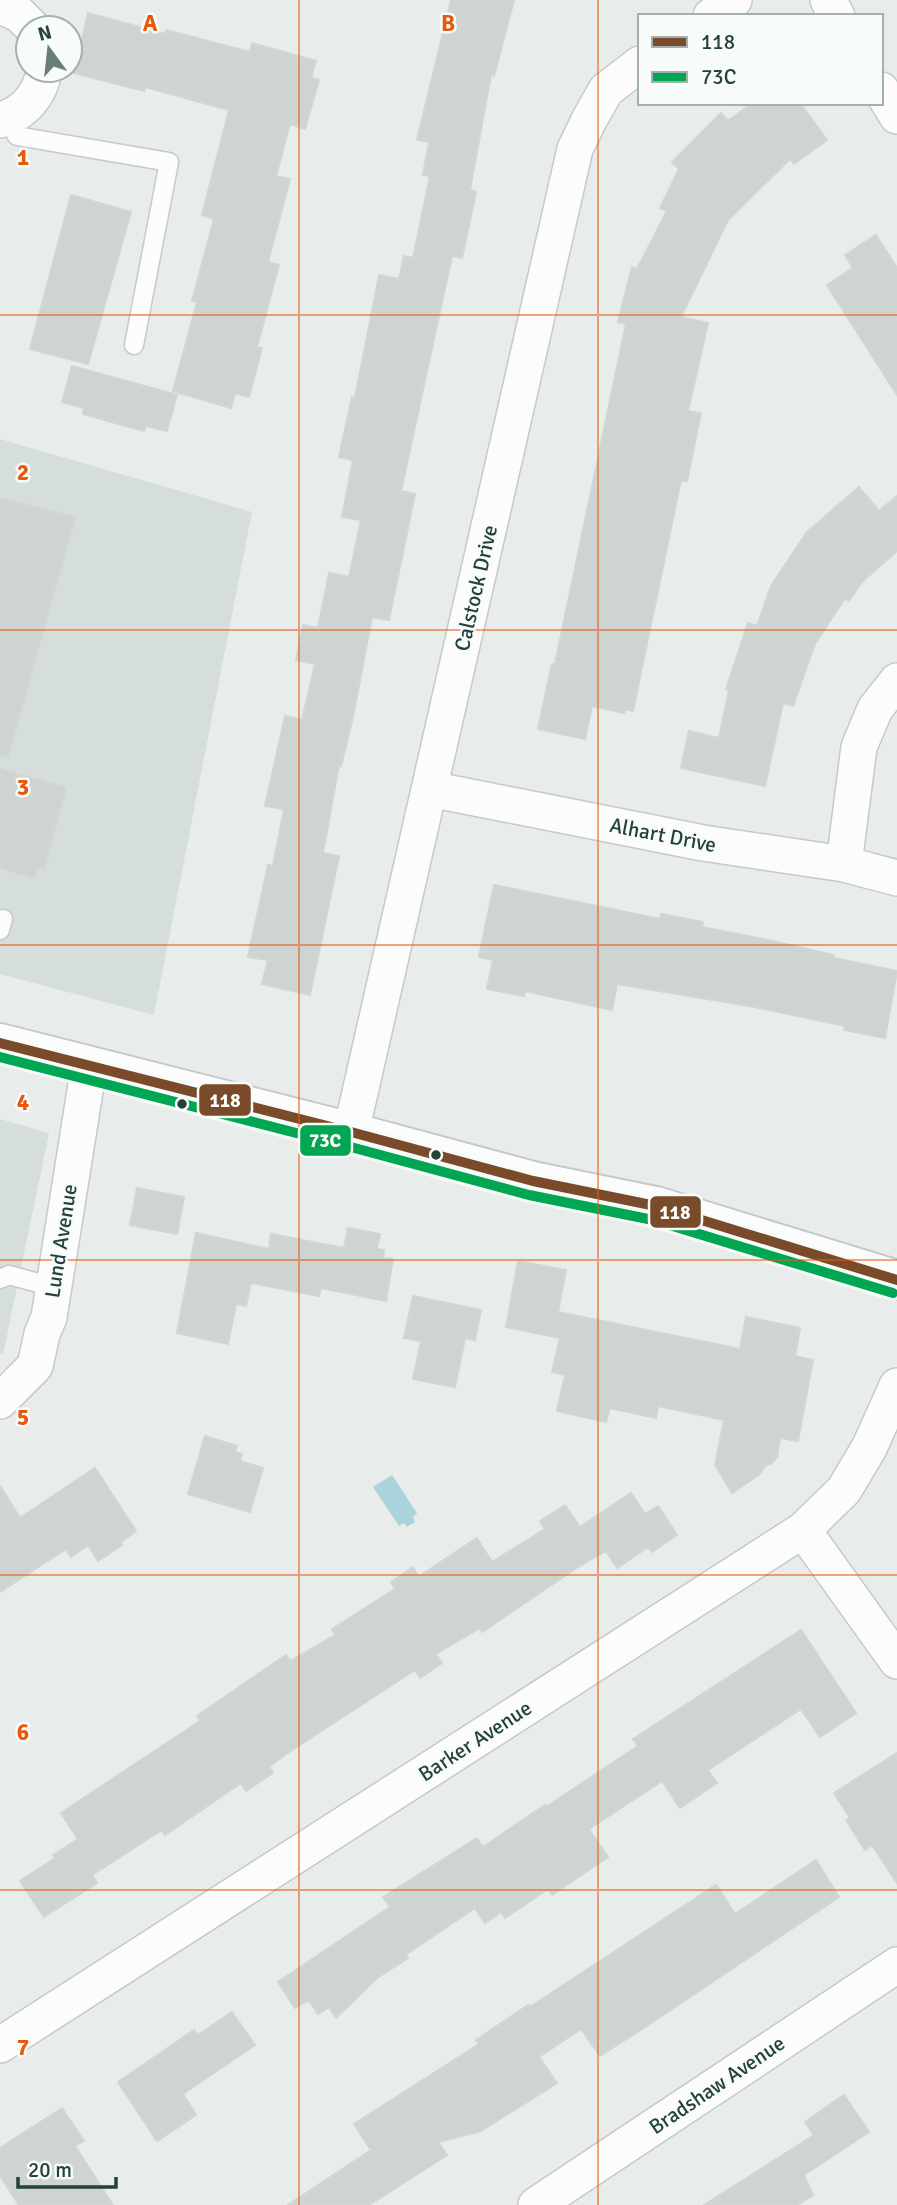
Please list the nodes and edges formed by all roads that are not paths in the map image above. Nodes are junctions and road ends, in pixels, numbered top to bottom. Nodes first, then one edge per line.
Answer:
1 (734, 0) edge
2 (714, 14) edge
3 (638, 66) edge
4 (40, 84) edge
5 (883, 93) edge
6 (897, 117) edge
7 (3, 119) edge
8 (134, 345) dead end
9 (897, 681) edge
10 (430, 789) junction
11 (844, 864) junction
12 (897, 877) edge
13 (0, 1043) edge
14 (89, 1066) junction
15 (351, 1132) junction
16 (0, 1279) edge
17 (897, 1280) edge
18 (53, 1287) junction
19 (897, 1386) edge
20 (0, 1401) edge
21 (803, 1530) junction
22 (897, 1661) edge
23 (897, 1965) edge
24 (0, 2045) edge
25 (536, 2205) edge

1 - 2 street
3 - 10 street, Calstock Drive
4 - 7 street
5 - 6 street
7 - 8 lane
9 - 11 street
10 - 11 street, Alhart Drive
10 - 15 street, Calstock Drive
11 - 12 street, Alhart Drive
13 - 14 main road
14 - 15 main road
14 - 18 street, Lund Avenue
15 - 17 main road
16 - 18 lane
18 - 20 street, Lund Avenue
19 - 21 street, Barker Avenue
21 - 22 street
21 - 24 street, Barker Avenue
23 - 25 street, Bradshaw Avenue

